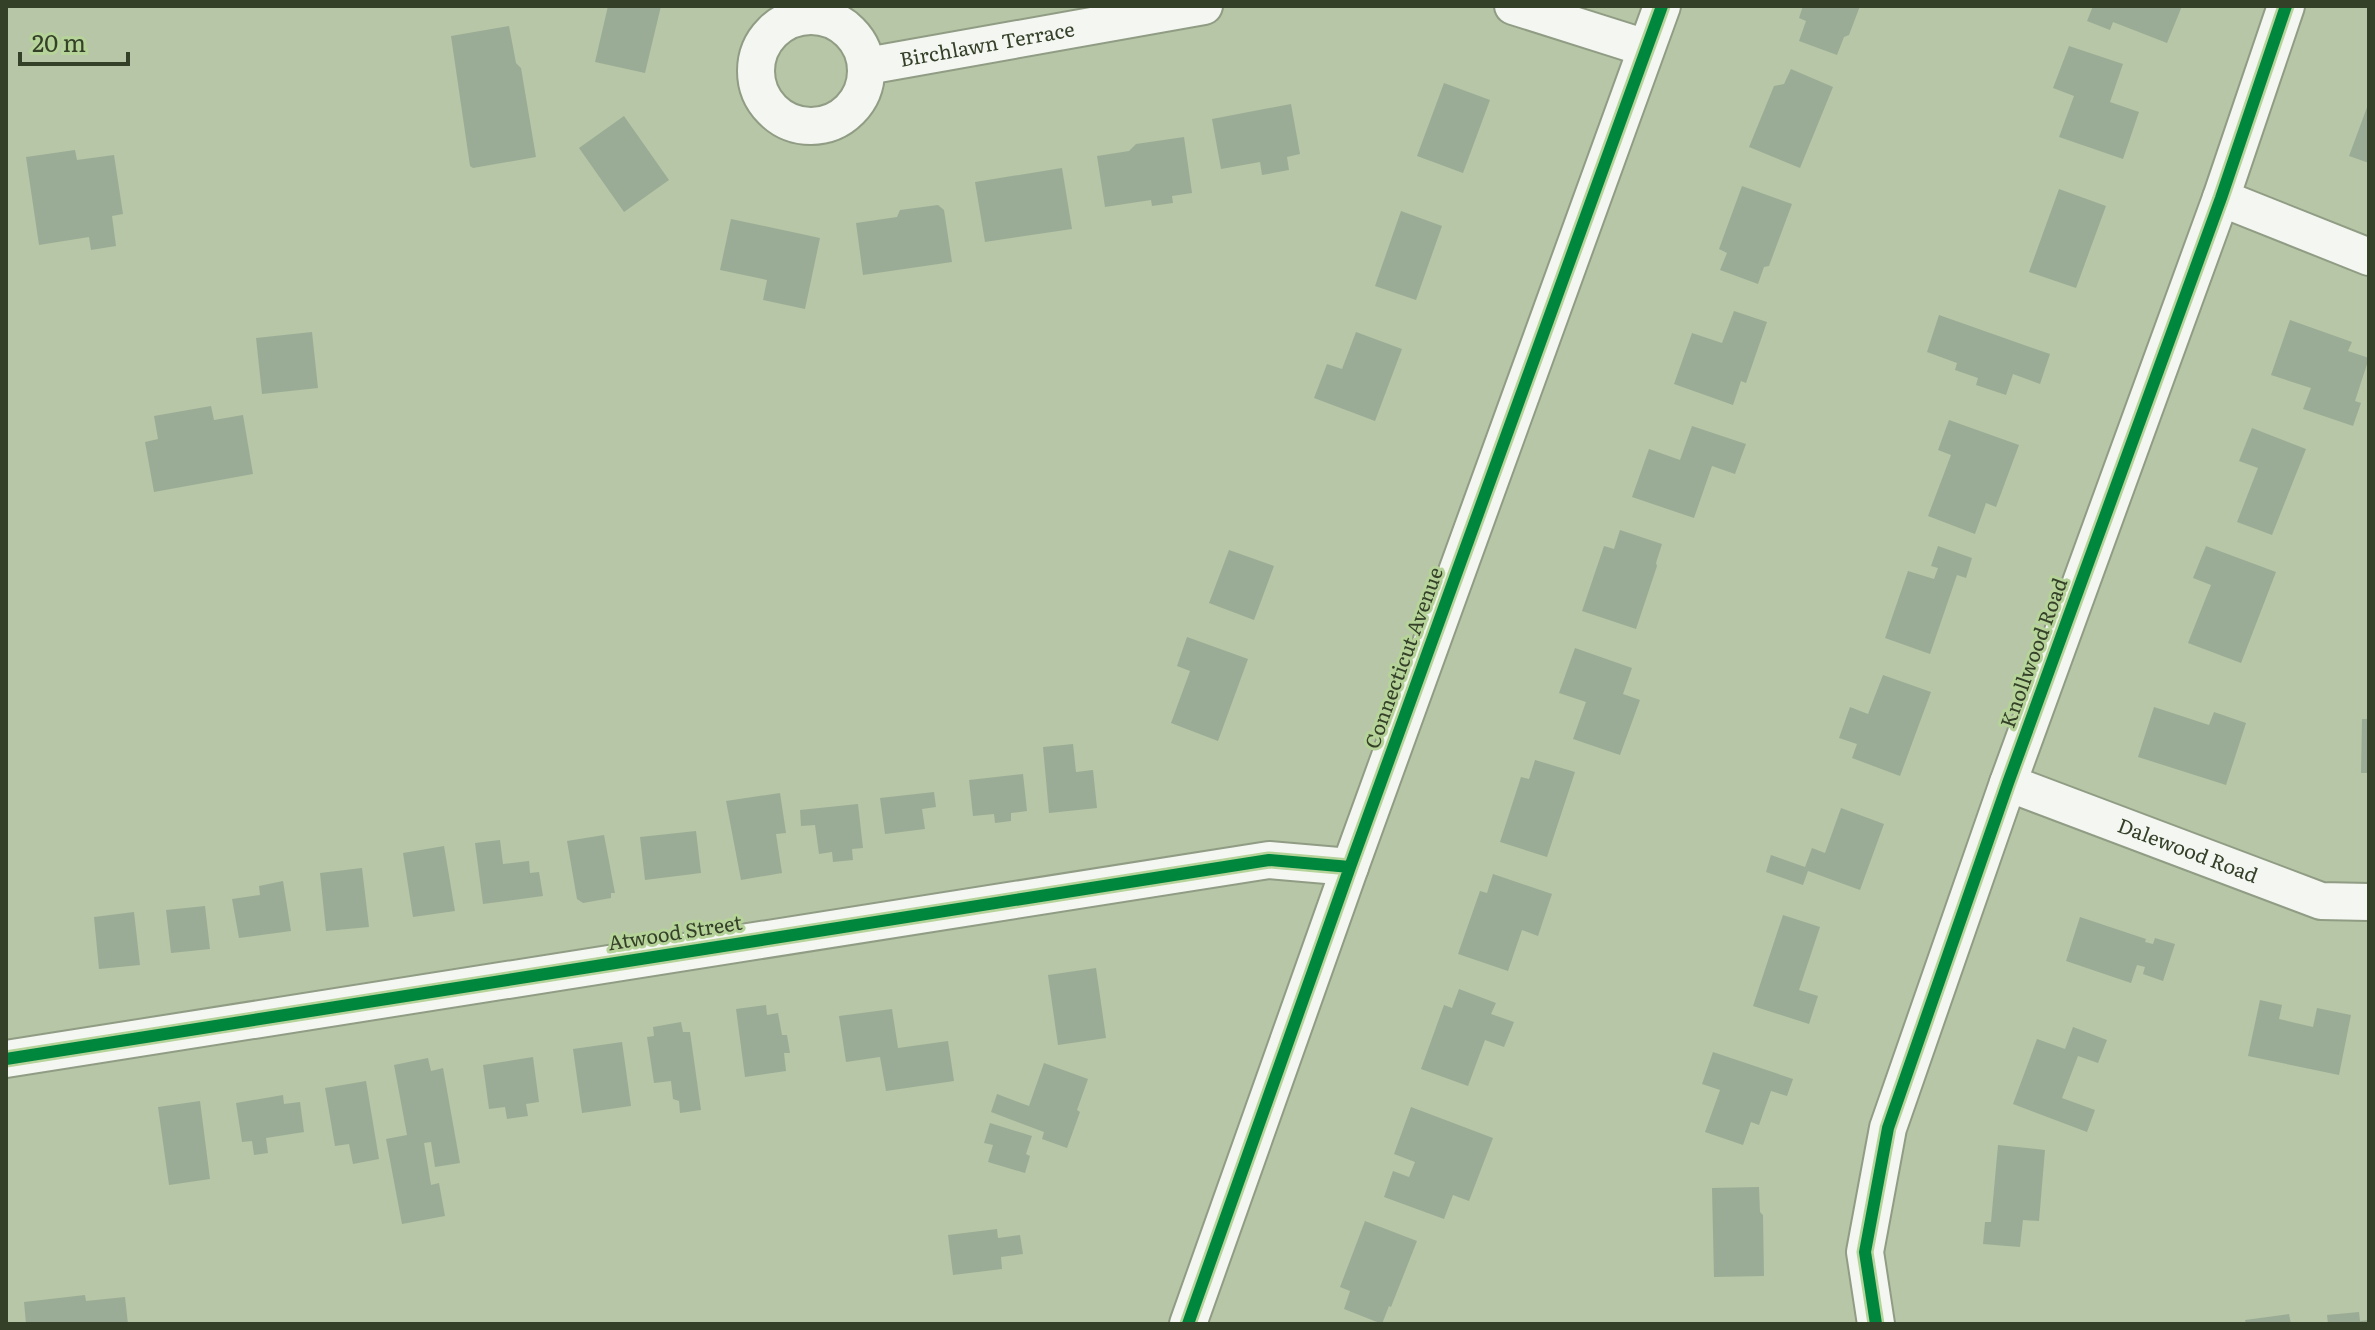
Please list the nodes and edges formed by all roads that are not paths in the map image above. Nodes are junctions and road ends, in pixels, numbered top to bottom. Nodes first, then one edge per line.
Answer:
1 (1204, 6) edge
2 (1513, 6) edge
3 (1662, 6) edge
4 (2286, 6) edge
5 (1646, 48) junction
6 (867, 66) dead end
7 (2221, 198) junction
8 (2369, 257) edge
9 (2008, 783) junction
10 (1350, 867) junction
11 (2369, 902) edge
12 (6, 1059) edge
13 (1188, 1324) edge
14 (1876, 1324) edge

1 - 6 street, Birchlawn Terrace
2 - 5 street
3 - 5 street, Connecticut Avenue
4 - 7 street, Knollwood Road
5 - 10 street, Connecticut Avenue
7 - 8 street
7 - 9 street, Knollwood Road
9 - 11 street, Dalewood Road
9 - 14 street, Knollwood Road
10 - 12 street, Atwood Street
10 - 13 street, Connecticut Avenue

